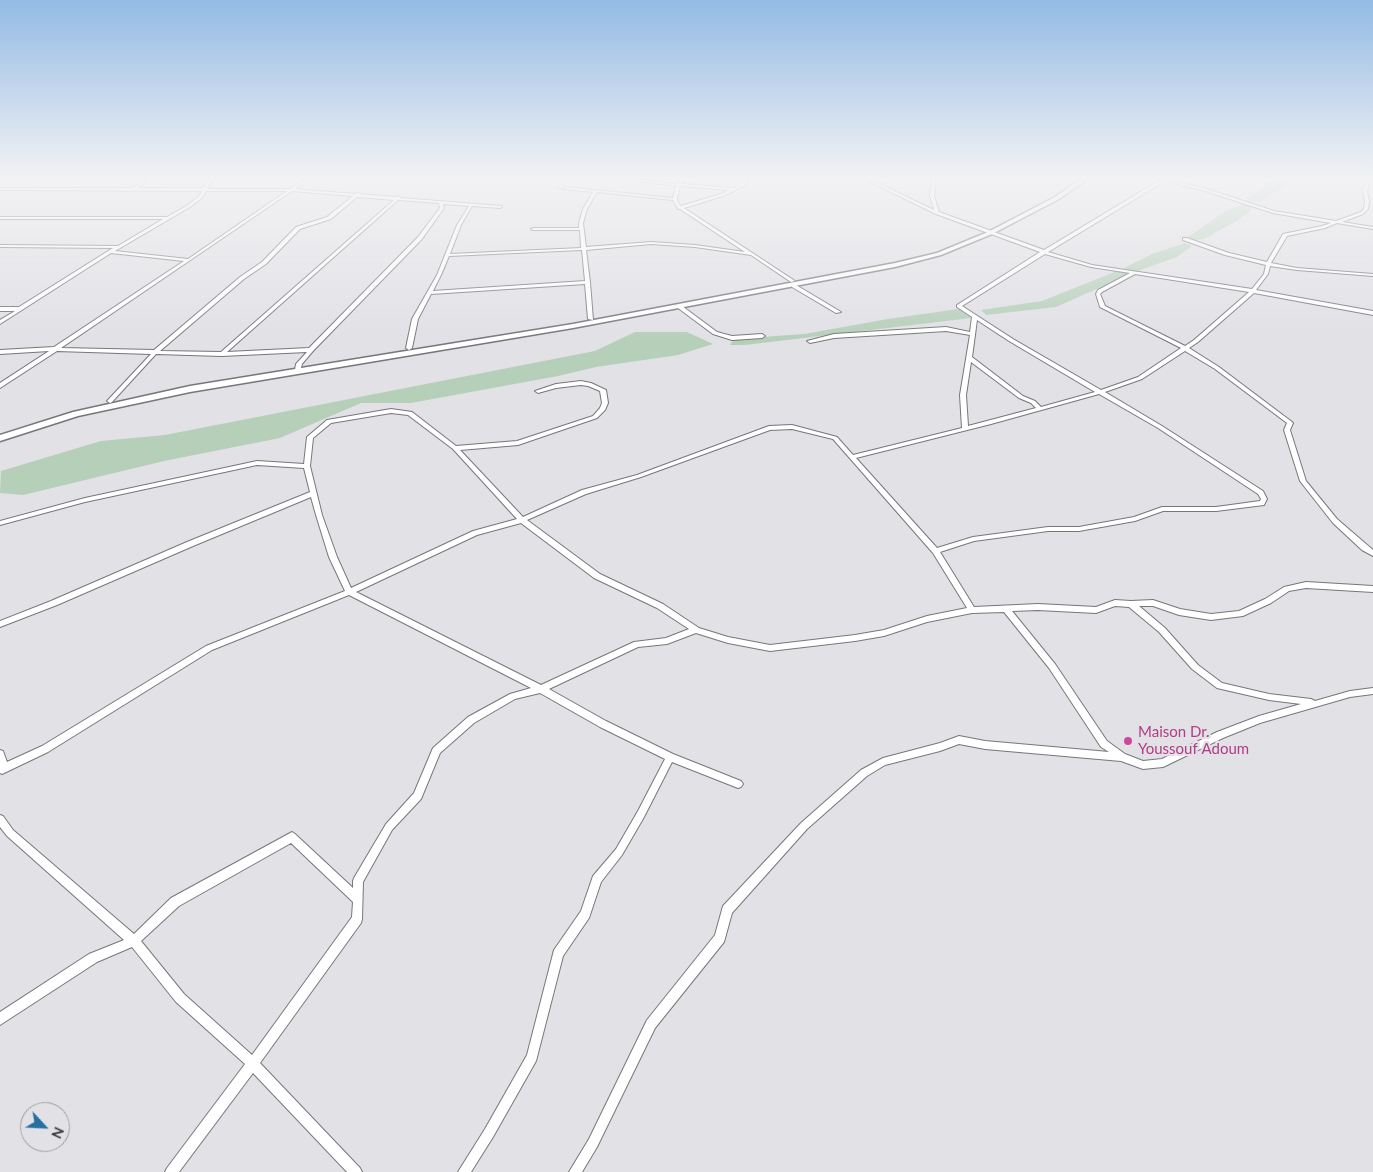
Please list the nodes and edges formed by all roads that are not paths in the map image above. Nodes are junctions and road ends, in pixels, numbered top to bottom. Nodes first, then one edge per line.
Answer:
1 (146, 232) edge
2 (230, 232) edge
3 (295, 232) edge
4 (360, 232) edge
5 (425, 232) edge
6 (457, 232) edge
7 (582, 232) edge
8 (716, 232) edge
9 (977, 232) edge
10 (986, 232) edge
11 (1078, 232) edge
12 (1296, 232) edge
13 (990, 233) junction
14 (1185, 239) dead end
15 (0, 246) edge
16 (120, 247) junction
17 (584, 249) junction
18 (110, 252) junction
19 (1044, 252) junction
20 (751, 254) junction
21 (448, 255) junction
22 (189, 260) junction
23 (1268, 264) junction
24 (1134, 274) junction
25 (1373, 274) edge
26 (588, 282) junction
27 (794, 283) junction
28 (1253, 291) junction
29 (430, 293) junction
30 (680, 307) junction
31 (0, 309) edge
32 (20, 309) junction
33 (838, 312) dead end
34 (1373, 313) edge
35 (975, 317) junction
36 (591, 319) junction
37 (0, 322) edge
38 (973, 334) junction
39 (762, 336) dead end
40 (810, 341) dead end
41 (409, 348) junction
42 (1185, 348) junction
43 (54, 349) junction
44 (311, 350) junction
45 (0, 352) edge
46 (154, 353) junction
47 (222, 354) junction
48 (969, 358) junction
49 (299, 367) junction
50 (0, 386) edge
51 (538, 391) dead end
52 (1100, 392) junction
53 (110, 401) junction
54 (1040, 409) junction
55 (965, 429) junction
56 (0, 432) edge
57 (0, 438) edge
58 (455, 448) junction
59 (851, 457) junction
60 (307, 466) junction
61 (314, 493) junction
62 (522, 520) junction
63 (0, 523) edge
64 (936, 551) junction
65 (1373, 554) edge
66 (1373, 589) edge
67 (349, 592) junction
68 (1131, 604) junction
69 (1006, 609) junction
70 (972, 610) junction
71 (0, 624) edge
72 (696, 630) junction
73 (541, 689) junction
74 (1373, 691) edge
75 (1316, 703) junction
76 (0, 754) edge
77 (670, 756) junction
78 (1121, 756) junction
79 (2, 770) edge
80 (738, 784) dead end
81 (0, 820) edge
82 (358, 900) junction
83 (134, 941) junction
84 (0, 1019) edge
85 (253, 1064) junction
86 (171, 1172) edge
87 (356, 1172) edge
88 (464, 1172) edge
89 (575, 1172) edge

1 - 16 street
2 - 22 street
3 - 46 street
4 - 47 street
5 - 44 street
6 - 21 street
7 - 17 street
8 - 20 street
9 - 27 street
10 - 13 street
11 - 19 street
12 - 23 street
13 - 19 street
13 - 27 street
14 - 23 street
15 - 16 street
16 - 18 street
17 - 20 street
17 - 21 street
17 - 26 street
18 - 22 street
18 - 32 street
19 - 24 street
19 - 35 street
20 - 27 street
21 - 29 street
22 - 43 street
23 - 25 street
23 - 28 street
24 - 28 street
24 - 42 street
26 - 29 street
26 - 36 street
27 - 30 street
27 - 33 street
27 - 36 street
28 - 34 street
28 - 42 street
29 - 41 street
30 - 39 street
30 - 49 street
31 - 32 street
32 - 37 street
35 - 38 street
35 - 52 street
36 - 41 street
38 - 40 street
38 - 48 street
41 - 49 street
42 - 52 street
42 - 65 street
43 - 45 street
43 - 46 street
43 - 50 street
44 - 47 street
44 - 49 street
46 - 47 street
46 - 53 street
48 - 54 street
48 - 55 street
49 - 53 street
49 - 57 street
51 - 58 street
52 - 54 street
52 - 64 street
53 - 56 street
54 - 55 street
55 - 59 street
58 - 60 street
58 - 62 street
59 - 62 street
59 - 64 street
60 - 61 street
60 - 63 street
61 - 67 street
61 - 71 street
62 - 67 street
62 - 72 street
64 - 70 street
66 - 68 street
67 - 73 street
67 - 79 street
68 - 69 street
68 - 75 street
69 - 70 street
69 - 78 street
70 - 72 street
72 - 73 street
73 - 77 street
73 - 82 street
74 - 75 street
75 - 78 street
76 - 79 street
77 - 80 street
77 - 88 street
78 - 89 street
81 - 83 street
82 - 83 street
82 - 85 street
83 - 84 street
83 - 85 street
85 - 86 street
85 - 87 street

